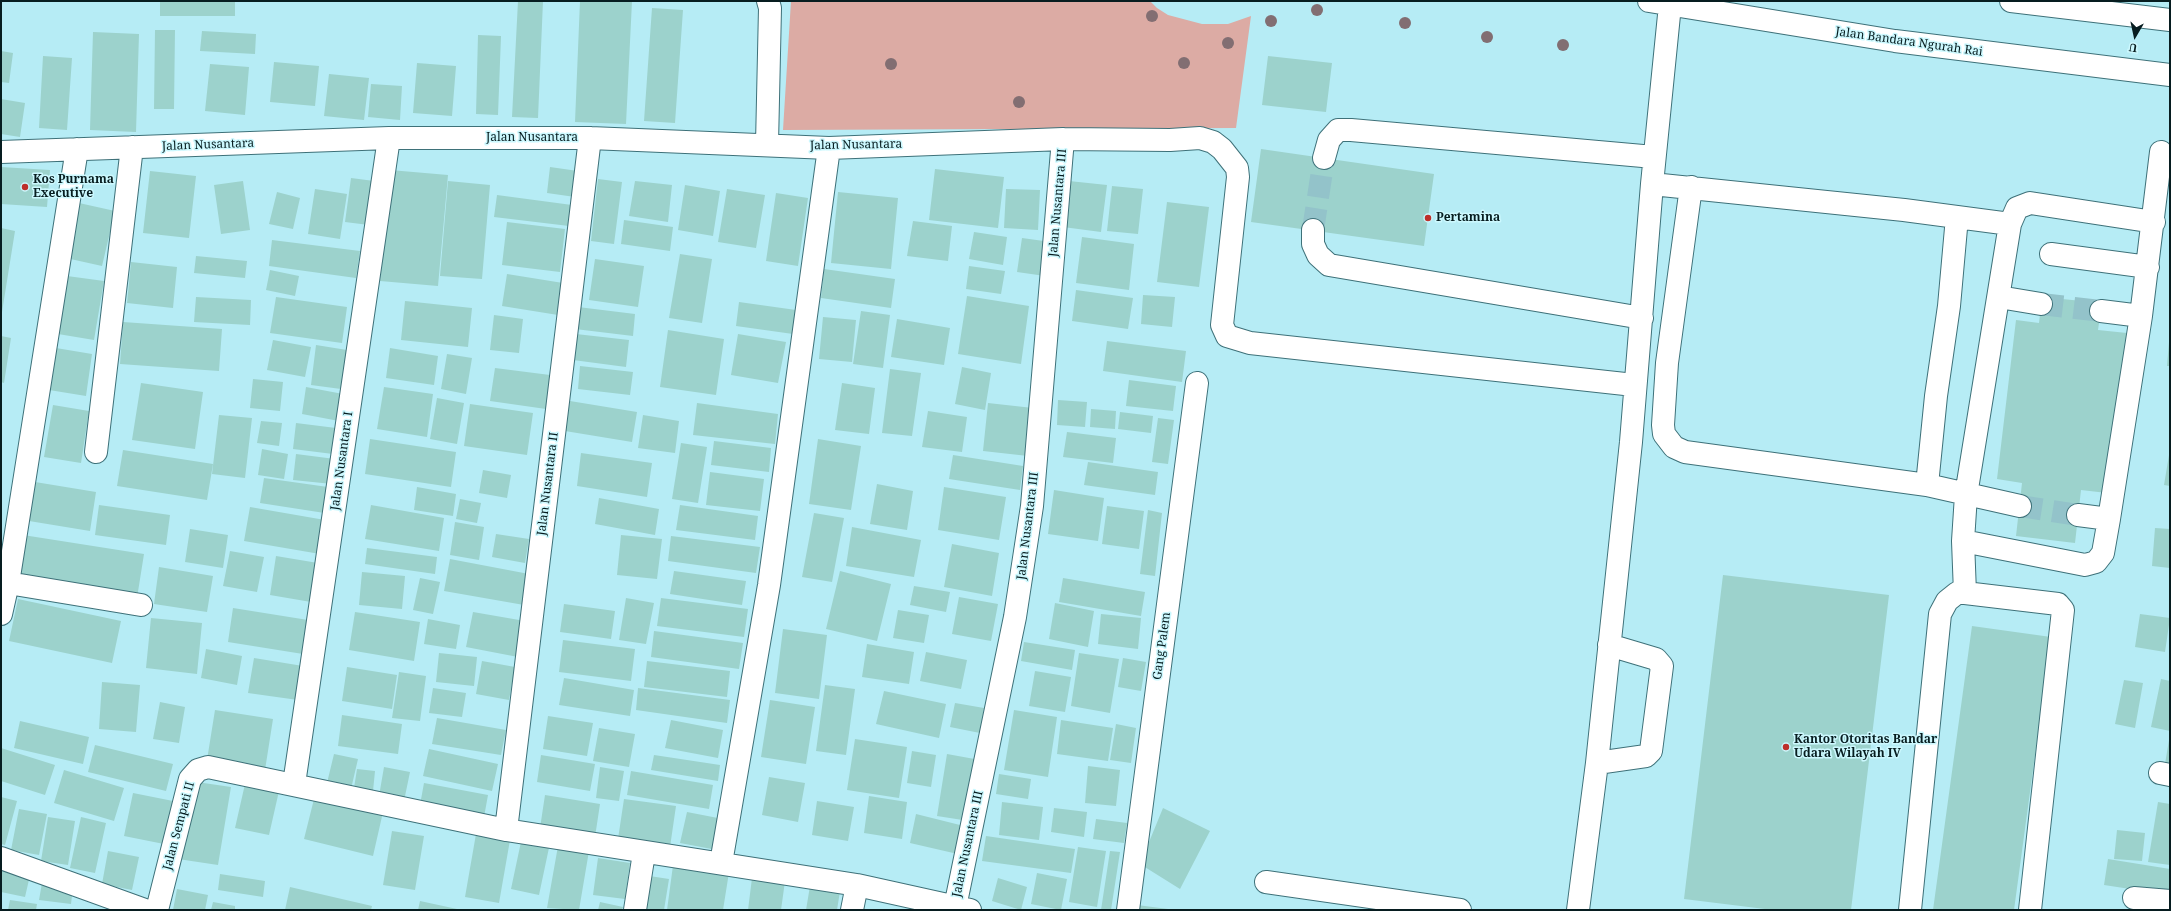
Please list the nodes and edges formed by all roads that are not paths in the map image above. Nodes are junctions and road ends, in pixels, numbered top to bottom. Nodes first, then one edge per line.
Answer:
1 (768, 1) edge
2 (1649, 1) edge
3 (2011, 1) edge
4 (1670, 6) junction
5 (2170, 20) edge
6 (2170, 74) edge
7 (389, 138) junction
8 (590, 138) junction
9 (1063, 139) junction
10 (767, 144) junction
11 (132, 147) junction
12 (829, 148) junction
13 (77, 149) junction
14 (1, 152) edge
15 (2161, 152) dead end
16 (1654, 157) junction
17 (1324, 158) tunnel mouth
18 (1652, 184) junction
19 (1691, 187) junction
20 (1957, 218) junction
21 (2154, 222) junction
22 (2010, 224) junction
23 (1313, 230) tunnel mouth
24 (2051, 254) dead end
25 (2148, 267) junction
26 (1998, 297) junction
27 (2041, 304) tunnel mouth
28 (2101, 311) tunnel mouth
29 (2141, 316) junction
30 (1642, 318) junction
31 (1198, 383) dead end
32 (1634, 385) junction
33 (96, 452) dead end
34 (1928, 485) junction
35 (1966, 495) junction
36 (2020, 506) tunnel mouth
37 (2078, 515) tunnel mouth
38 (2109, 519) junction
39 (1963, 541) junction
40 (8, 583) junction
41 (1964, 593) junction
42 (141, 605) dead end
43 (1, 614) edge
44 (1609, 645) junction
45 (1597, 763) junction
46 (294, 784) junction
47 (506, 830) junction
48 (644, 853) junction
49 (1, 858) edge
50 (721, 863) junction
51 (1266, 882) dead end
52 (857, 885) junction
53 (2134, 898) dead end
54 (2170, 901) edge
55 (963, 908) edge
56 (145, 910) edge
57 (157, 910) edge
58 (635, 910) edge
59 (852, 910) edge
60 (1128, 910) edge
61 (1460, 910) edge
62 (1578, 910) edge
63 (1910, 910) edge
64 (2030, 910) edge

1 - 10 street
2 - 4 street, Jalan Bandara Ngurah Rai
3 - 5 street
4 - 6 street, Jalan Bandara Ngurah Rai
4 - 16 street
7 - 8 street, Jalan Nusantara
7 - 11 street, Jalan Nusantara
7 - 46 street, Jalan Nusantara I
8 - 10 street, Jalan Nusantara
8 - 47 street, Jalan Nusantara II
9 - 12 street, Jalan Nusantara
9 - 32 street, Jalan Nusantara
9 - 55 street, Jalan Nusantara III
10 - 12 street, Jalan Nusantara
11 - 13 street, Jalan Nusantara
11 - 33 street
12 - 50 street
13 - 14 street, Jalan Nusantara
13 - 40 street
15 - 21 street
16 - 17 street
16 - 18 street
18 - 19 street
18 - 30 street
19 - 20 street
19 - 34 street
20 - 22 street
20 - 34 street
21 - 22 street
21 - 25 street
22 - 26 street
23 - 30 street
24 - 25 street
25 - 29 street
26 - 27 street
26 - 35 street
28 - 29 street
29 - 38 street
30 - 32 street
31 - 60 street, Gang Palem
32 - 44 street
34 - 35 street
35 - 36 street
35 - 39 street
37 - 38 street
38 - 39 street
39 - 41 street
40 - 42 street
40 - 43 street
41 - 63 street
41 - 64 street
44 - 45 street
44 - 45 street
45 - 62 street
46 - 47 street
46 - 57 street, Jalan Sempati II
47 - 48 street
48 - 50 street
48 - 58 street
49 - 56 street
50 - 52 street
51 - 61 street
52 - 55 street
52 - 59 street
53 - 54 street

